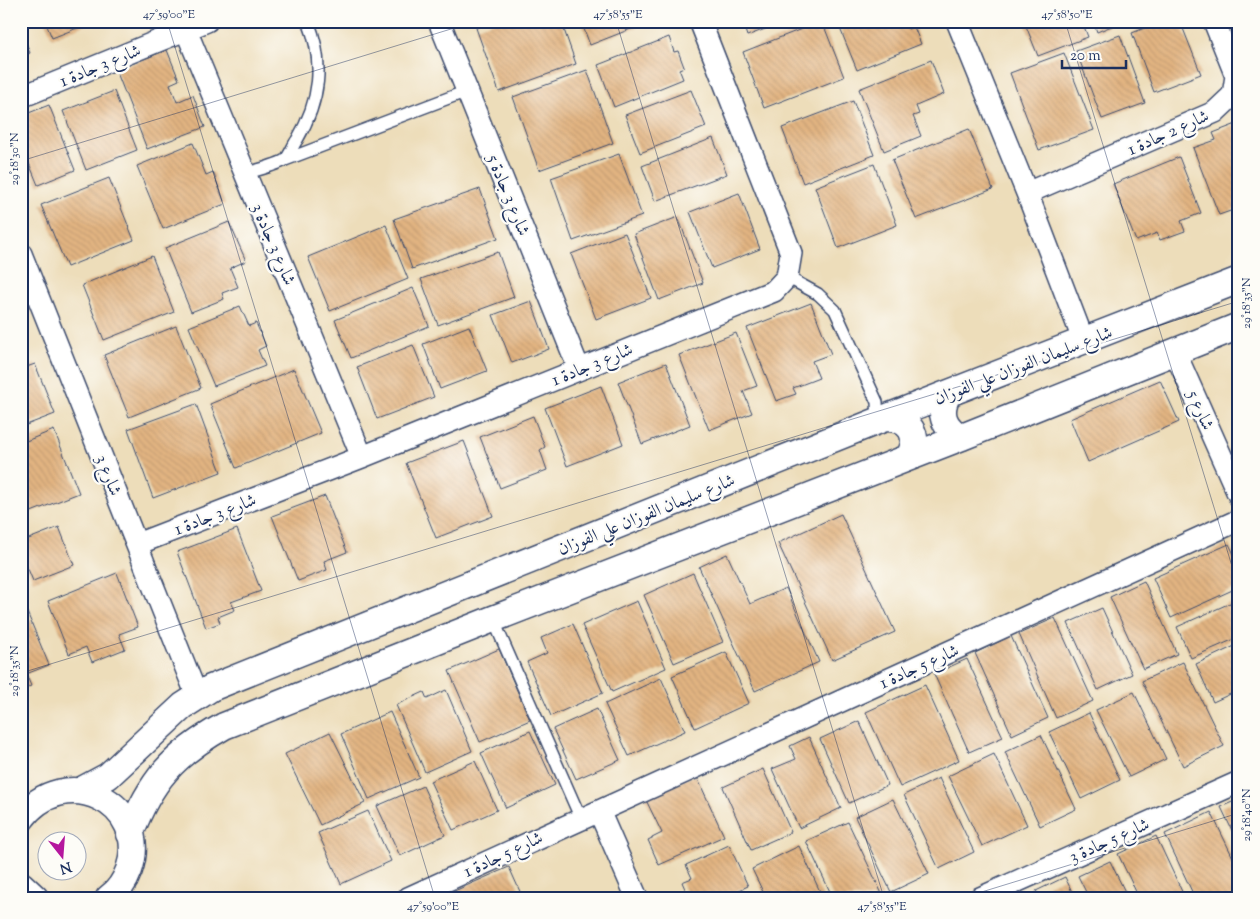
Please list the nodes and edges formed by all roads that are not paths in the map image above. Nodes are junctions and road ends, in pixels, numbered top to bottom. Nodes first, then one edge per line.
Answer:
1 (207, 21) edge
2 (308, 21) edge
3 (439, 21) edge
4 (700, 21) edge
5 (957, 21) edge
6 (1214, 21) edge
7 (186, 30) junction
8 (467, 91) junction
9 (21, 97) edge
10 (285, 160) junction
11 (245, 174) junction
12 (1027, 193) junction
13 (21, 254) edge
14 (788, 277) junction
15 (1239, 280) edge
16 (1239, 326) edge
17 (1084, 342) junction
18 (1175, 352) junction
19 (579, 369) junction
20 (948, 394) junction
21 (881, 420) junction
22 (962, 437) junction
23 (362, 457) junction
24 (909, 457) junction
25 (1239, 496) edge
26 (1239, 520) edge
27 (137, 544) junction
28 (493, 619) junction
29 (197, 696) junction
30 (1239, 782) edge
31 (21, 790) edge
32 (80, 791) junction
33 (52, 794) junction
34 (590, 815) junction
35 (21, 819) edge
36 (130, 834) junction
37 (21, 885) edge
38 (131, 886) edge
39 (35, 898) edge
40 (109, 898) edge
41 (408, 898) edge
42 (637, 898) edge
43 (980, 898) edge

1 - 7 street, شارع 3 جادة 1
2 - 10 lane
3 - 8 street, شارع 3 جادة 5
4 - 14 street
5 - 12 street
6 - 12 street, شارع 2 جادة 1
7 - 9 street, شارع 3 جادة 1
7 - 11 street, شارع 3 جادة 3
8 - 10 lane
8 - 19 street, شارع 3 جادة 5
10 - 11 lane
11 - 23 street, شارع 3 جادة 3
12 - 17 street
13 - 27 street, شارع 3
14 - 19 street, شارع 3 جادة 1
14 - 21 lane
15 - 17 street, شارع سليمان الفوزان علي الفوزان
16 - 18 street
17 - 20 street, شارع سليمان الفوزان علي الفوزان
18 - 22 street
18 - 25 street, شارع 5
19 - 23 street, شارع 3 جادة 1
20 - 21 street, شارع سليمان الفوزان علي الفوزان
20 - 22 street
21 - 24 street
21 - 29 street, شارع سليمان الفوزان علي الفوزان
22 - 24 street
23 - 27 street, شارع 3 جادة 1
24 - 28 street
26 - 34 street, شارع 5 جادة 1
27 - 29 street, شارع 3
28 - 34 lane
28 - 36 street
29 - 32 street, شارع سليمان الفوزان علي الفوزان
30 - 43 street, شارع 5 جادة 3
31 - 33 street
32 - 33 street
32 - 36 street
33 - 35 street
34 - 41 street, شارع 5 جادة 1
34 - 42 street
36 - 38 street
37 - 39 street
38 - 40 street

